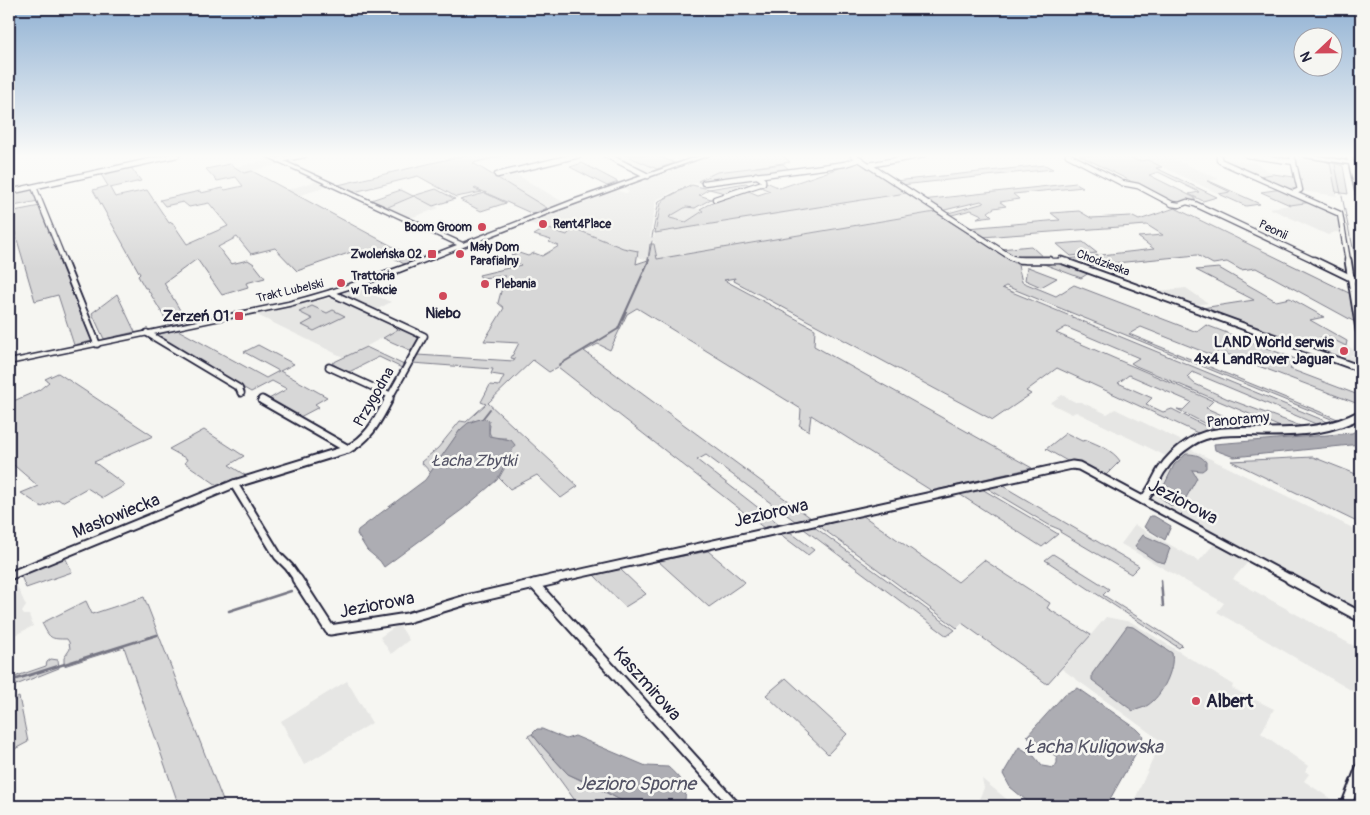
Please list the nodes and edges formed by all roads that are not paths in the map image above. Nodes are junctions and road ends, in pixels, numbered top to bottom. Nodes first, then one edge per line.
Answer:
1 (36, 193) edge
2 (350, 193) edge
3 (602, 193) edge
4 (734, 193) edge
5 (910, 193) edge
6 (1151, 193) edge
7 (1293, 193) edge
8 (715, 199) dead end
9 (462, 245) junction
10 (1351, 278) junction
11 (1361, 280) edge
12 (331, 293) junction
13 (147, 334) junction
14 (1361, 342) edge
15 (97, 344) junction
16 (9, 362) edge
17 (329, 367) dead end
18 (1361, 370) edge
19 (241, 393) dead end
20 (390, 395) junction
21 (262, 400) dead end
22 (1361, 414) edge
23 (348, 449) junction
24 (234, 484) junction
25 (1143, 500) junction
26 (9, 576) edge
27 (534, 584) junction
28 (1361, 617) edge
29 (1361, 768) edge
30 (735, 806) edge
31 (1346, 806) edge

1 - 15 street
2 - 9 street
3 - 9 street, Trakt Lubelski
4 - 8 street
5 - 18 street, Chodzieska
6 - 10 street, Peonii
7 - 10 street
9 - 12 street, Trakt Lubelski
10 - 11 street, Peonii
10 - 14 street
12 - 13 street, Trakt Lubelski
12 - 20 street, Przygodna
13 - 15 street, Trakt Lubelski
13 - 19 street
15 - 16 street, Trakt Lubelski
17 - 20 street
20 - 23 street, Przygodna
21 - 23 street
22 - 25 street, Panoramy
23 - 24 street, Przygodna
24 - 26 street, Masłowiecka
24 - 27 street, Jeziorowa
25 - 27 street, Jeziorowa
25 - 28 street, Jeziorowa
27 - 30 street, Kaszmirowa
29 - 31 street

